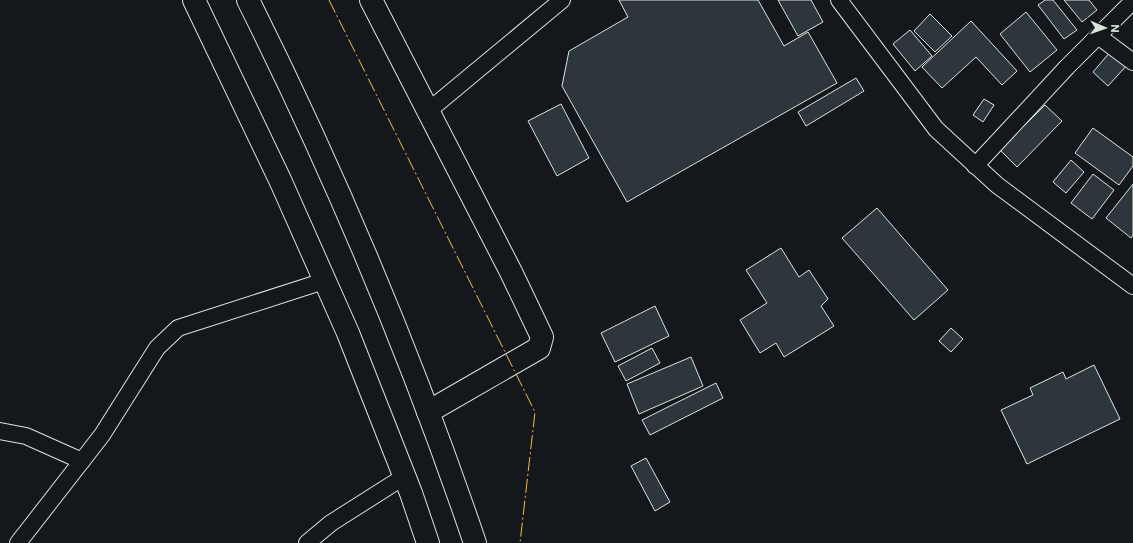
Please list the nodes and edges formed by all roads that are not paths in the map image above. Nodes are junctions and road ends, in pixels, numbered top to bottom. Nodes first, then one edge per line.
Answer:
1 (194, 0) edge
2 (248, 0) edge
3 (371, 0) edge
4 (562, 0) edge
5 (839, 0) edge
6 (1133, 1) edge
7 (1098, 36) junction
8 (1133, 62) edge
9 (427, 112) junction
10 (975, 166) junction
11 (324, 281) junction
12 (1133, 286) edge
13 (428, 412) junction
14 (0, 431) edge
15 (82, 461) junction
16 (404, 476) junction
17 (18, 543) edge
18 (307, 543) edge
19 (428, 543) edge
20 (475, 543) edge

1 - 11 main road
2 - 13 main road
3 - 9 main road
4 - 9 street
5 - 10 street
6 - 7 street
7 - 8 street
7 - 10 street
9 - 13 main road
10 - 12 street
11 - 15 street
11 - 16 main road
13 - 20 main road
14 - 15 street
15 - 17 street
16 - 18 street
16 - 19 main road

